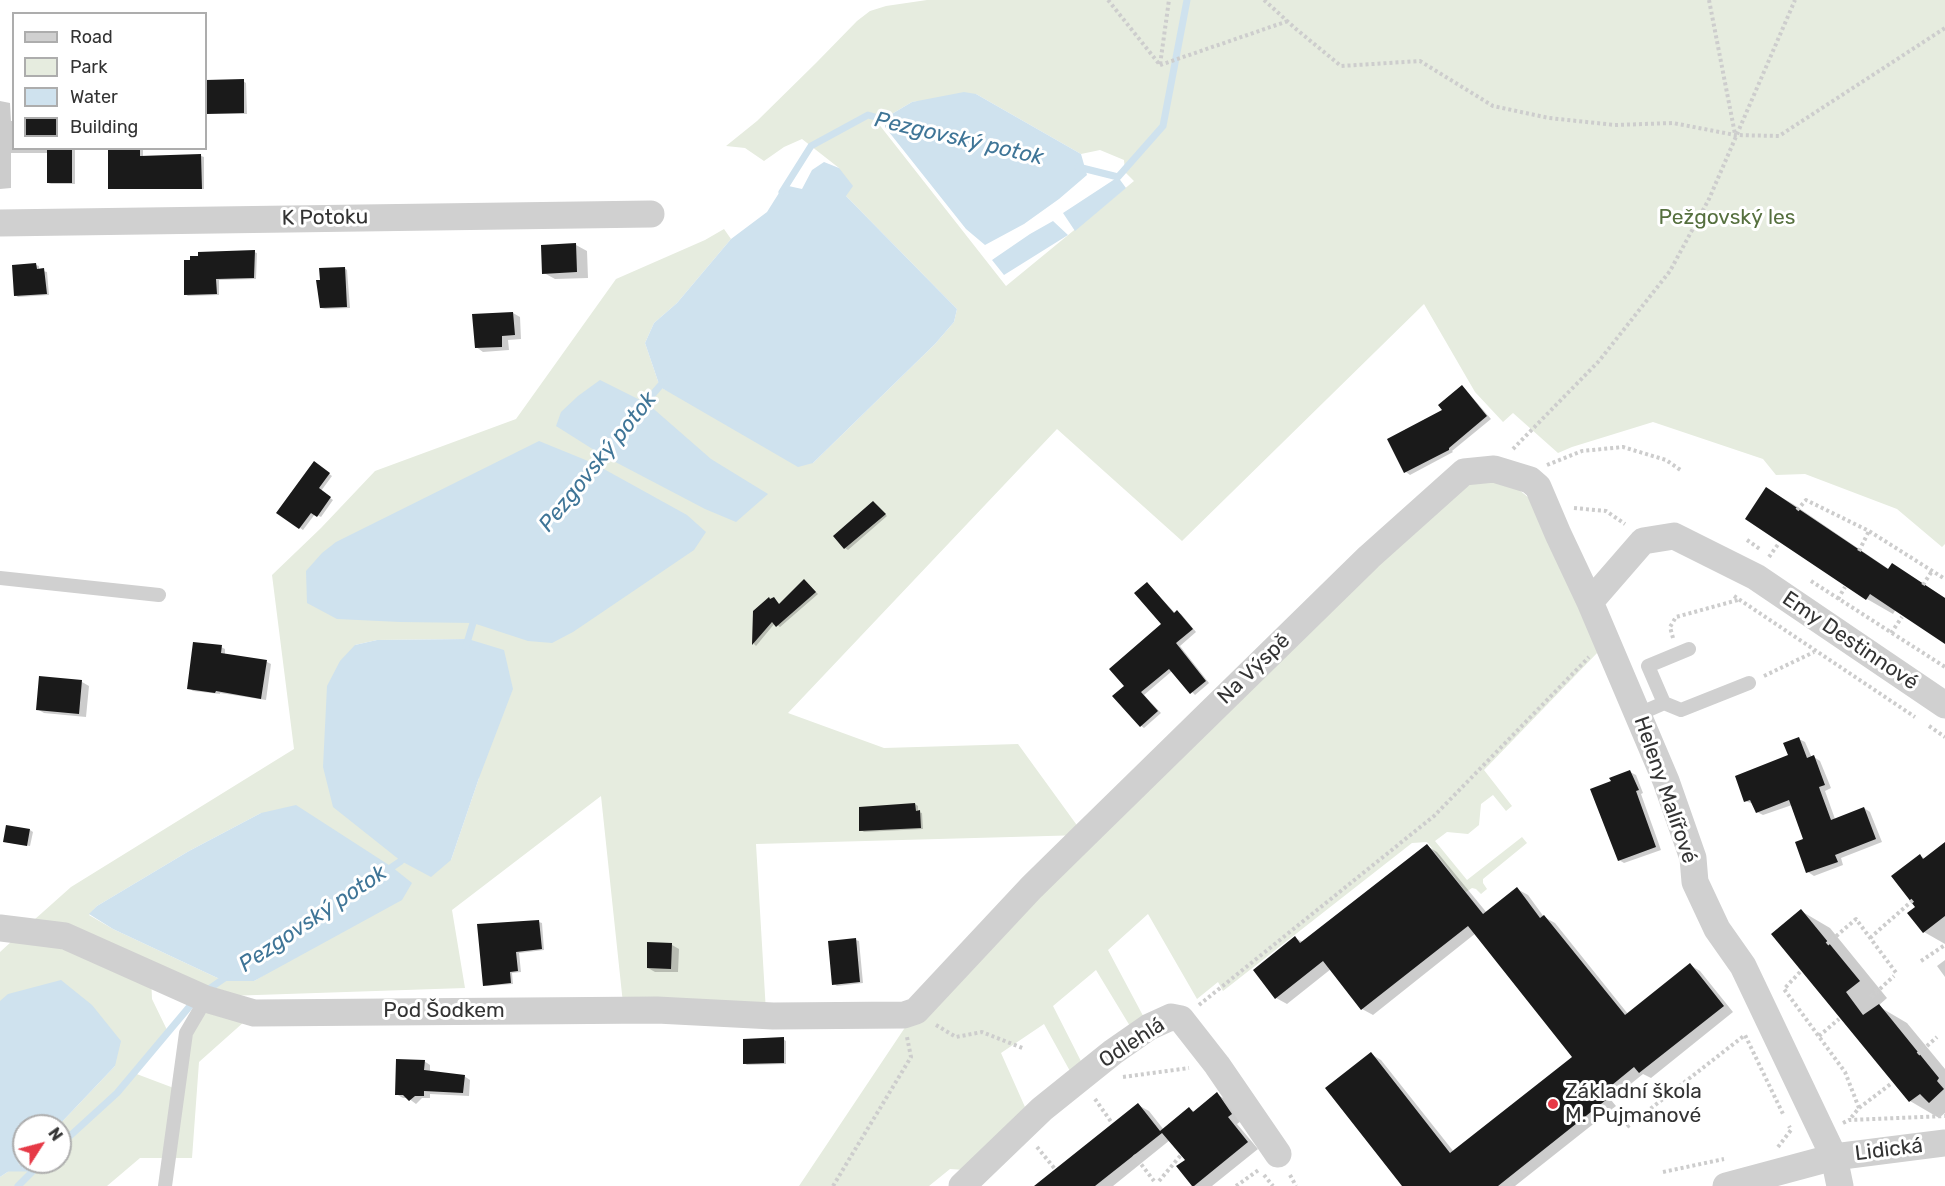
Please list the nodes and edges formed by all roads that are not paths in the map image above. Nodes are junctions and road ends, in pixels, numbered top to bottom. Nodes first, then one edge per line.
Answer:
1 (651, 214) dead end
2 (0, 223) edge
3 (0, 578) edge
4 (159, 595) dead end
5 (1590, 602) junction
6 (1684, 651) road end
7 (1749, 683) road end
8 (1664, 703) junction
9 (1945, 705) edge
10 (1639, 714) junction
11 (0, 928) edge
12 (206, 999) junction
13 (910, 1013) joint
14 (1945, 1143) edge
15 (1278, 1154) dead end
16 (1834, 1157) junction
17 (165, 1186) edge
18 (962, 1186) edge
19 (1726, 1186) edge
20 (1840, 1186) edge

1 - 2 street, K Potoku
3 - 4 lane
5 - 9 street, Emy Destinnové
5 - 10 street, Heleny Malířové
5 - 13 street, Na Výspě
6 - 8 lane
7 - 8 lane
8 - 10 lane
10 - 16 street, Heleny Malířové
11 - 12 street, Pod Šodkem
12 - 13 street, Pod Šodkem
12 - 17 lane
14 - 16 street, Lidická
15 - 18 street, Odlehlá
16 - 19 street, Lidická
16 - 20 street, Heleny Malířové

